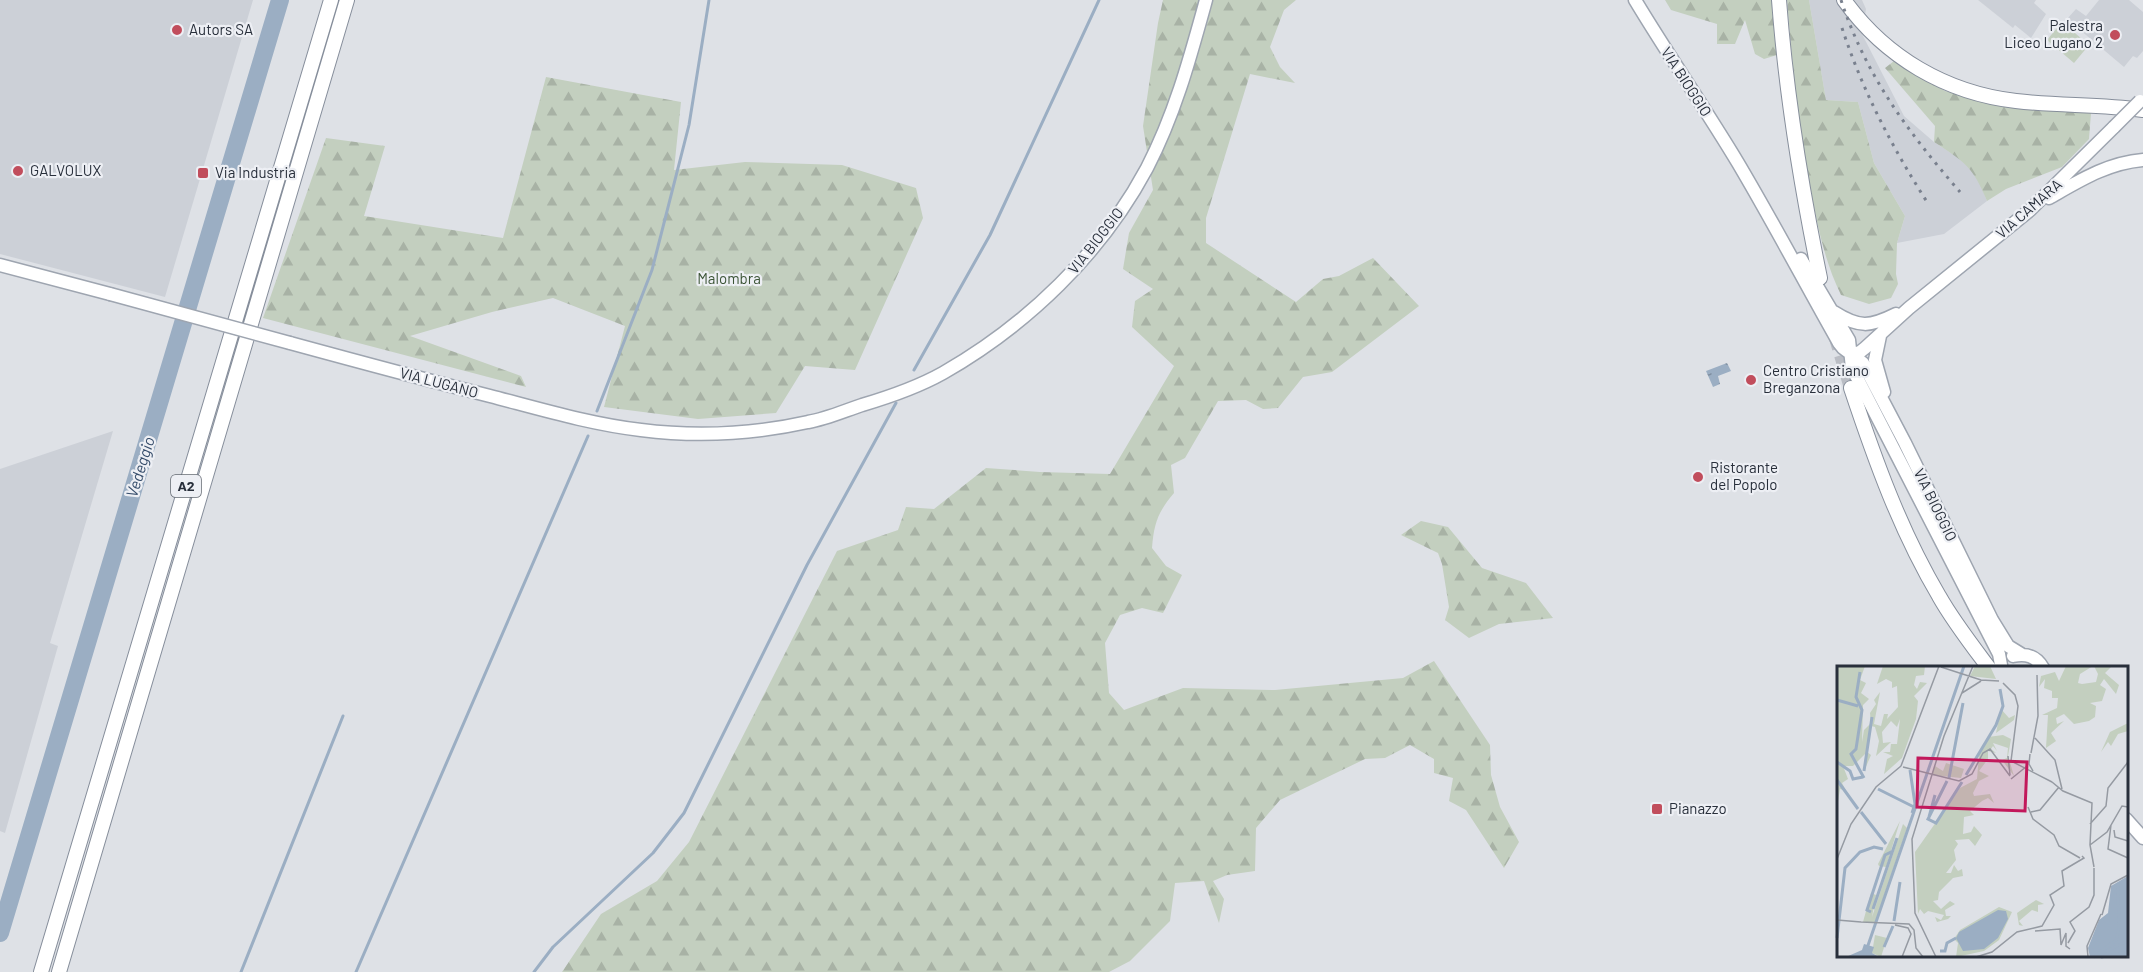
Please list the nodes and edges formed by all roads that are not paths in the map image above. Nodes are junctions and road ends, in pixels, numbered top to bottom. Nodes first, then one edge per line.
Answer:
1 (331, 0) edge
2 (347, 0) edge
3 (1206, 0) edge
4 (1635, 0) edge
5 (1779, 0) edge
6 (1844, 0) edge
7 (2142, 102) edge
8 (2143, 160) edge
9 (1738, 163) junction
10 (2030, 210) junction
11 (0, 265) edge
12 (1820, 278) dead end
13 (1909, 308) junction
14 (1833, 312) junction
15 (1881, 334) junction
16 (1851, 354) junction
17 (1851, 388) tunnel mouth
18 (884, 398) joint
19 (1905, 443) junction
20 (2021, 654) junction
21 (1996, 666) edge
22 (1997, 666) edge
23 (1998, 666) edge
24 (2041, 666) edge
25 (2128, 820) edge
26 (2143, 838) edge
27 (41, 972) edge
28 (59, 972) edge

1 - 27 highway, A2
2 - 28 highway, A2
3 - 18 main road, VIA BIOGGIO
4 - 9 main road, VIA BIOGGIO
5 - 12 highway
6 - 7 highway
7 - 10 main road, VIA CAMARA, bridge
8 - 10 main road
9 - 14 main road, VIA BIOGGIO
9 - 16 main road, VIA BIOGGIO
10 - 13 main road, VIA CAMARA
11 - 18 main road, VIA LUGANO, bridge
13 - 14 main road
13 - 15 main road, VIA CAMARA
13 - 16 main road, VIA CAMARA
14 - 16 main road, VIA BIOGGIO
15 - 16 main road, VIA CAMARA
15 - 19 main road
16 - 19 main road, VIA BIOGGIO
16 - 22 main road, VIA BIOGGIO
17 - 21 highway
19 - 20 main road, VIA BIOGGIO
20 - 23 main road
20 - 24 main road, VIA BIOGGIO
25 - 26 main road

